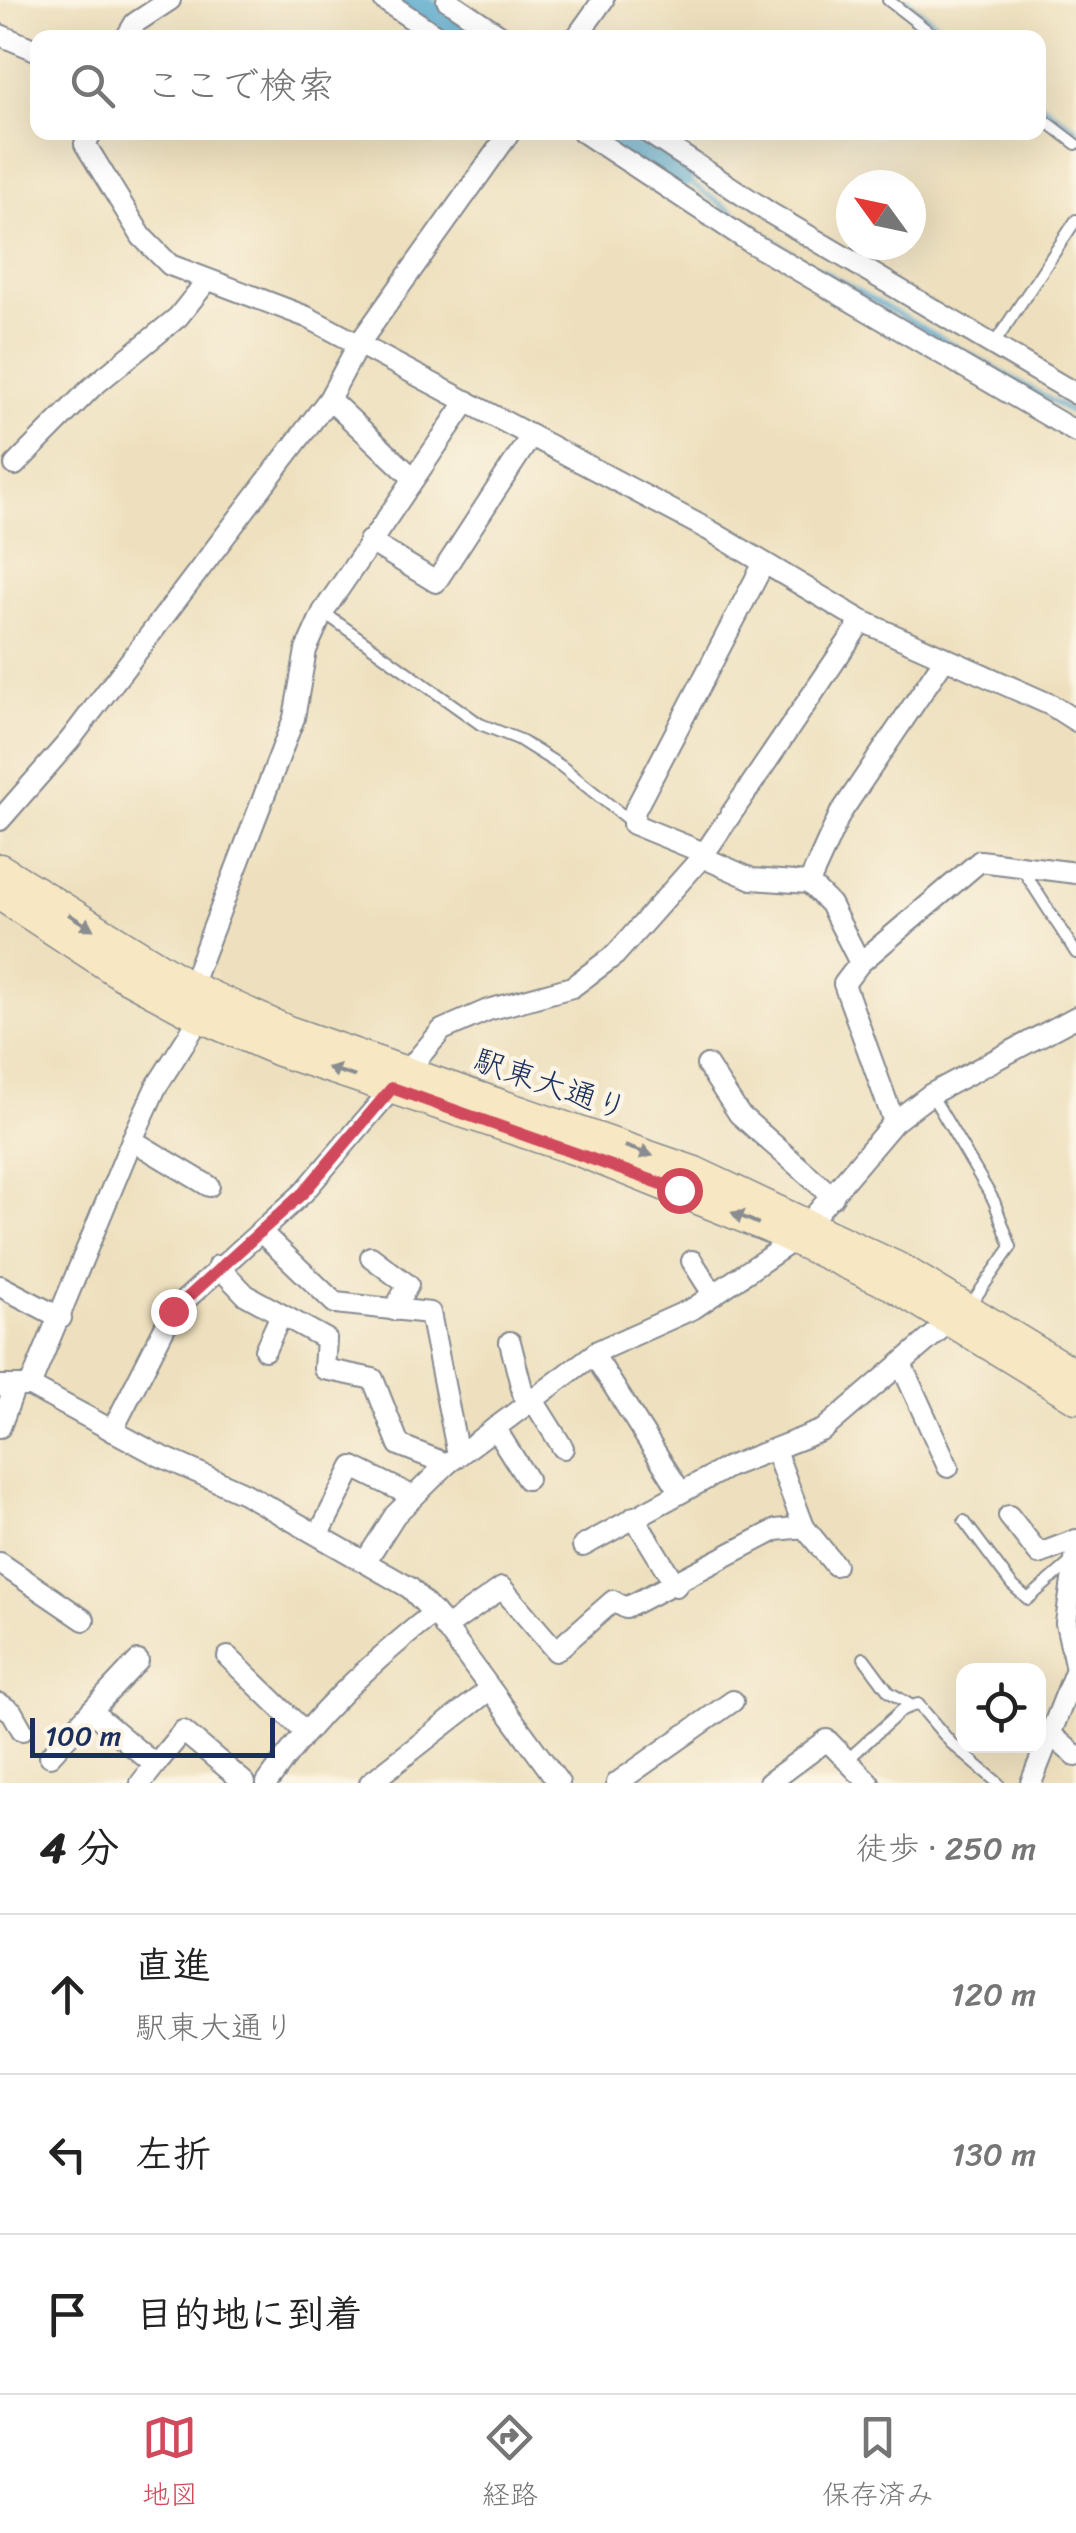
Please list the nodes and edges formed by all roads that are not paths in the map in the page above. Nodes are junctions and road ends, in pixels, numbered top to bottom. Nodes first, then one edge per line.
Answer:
1 (170, 0) edge
2 (384, 0) edge
3 (447, 0) edge
4 (602, 0) edge
5 (888, 0) edge
6 (131, 30) edge
7 (428, 30) edge
8 (492, 30) edge
9 (581, 30) edge
10 (927, 30) edge
11 (0, 35) edge
12 (30, 48) edge
13 (1046, 121) edge
14 (87, 140) edge
15 (504, 140) edge
16 (594, 140) edge
17 (660, 140) edge
18 (1076, 144) edge
19 (1076, 220) edge
20 (206, 282) junction
21 (994, 344) junction
22 (358, 345) junction
23 (974, 375) junction
24 (1076, 394) edge
25 (329, 399) junction
26 (467, 402) junction
27 (1076, 432) edge
28 (531, 436) junction
29 (15, 464) dead end
30 (412, 477) junction
31 (369, 541) junction
32 (764, 563) junction
33 (324, 612) junction
34 (862, 621) junction
35 (944, 658) junction
36 (1075, 719) edge
37 (0, 820) edge
38 (633, 824) junction
39 (703, 855) junction
40 (1020, 866) junction
41 (0, 868) edge
42 (1076, 873) edge
43 (809, 883) junction
44 (0, 896) edge
45 (1076, 954) edge
46 (860, 963) junction
47 (191, 986) junction
48 (1076, 1017) edge
49 (200, 1018) junction
50 (707, 1066) dead end
51 (399, 1080) junction
52 (931, 1094) junction
53 (894, 1122) junction
54 (132, 1140) junction
55 (208, 1186) dead end
56 (832, 1196) junction
57 (260, 1231) junction
58 (801, 1231) junction
59 (371, 1257) dead end
60 (692, 1261) dead end
61 (218, 1266) junction
62 (0, 1286) edge
63 (713, 1294) junction
64 (394, 1310) junction
65 (280, 1314) junction
66 (958, 1315) junction
67 (62, 1318) junction
68 (510, 1342) dead end
69 (265, 1350) dead end
70 (594, 1354) junction
71 (902, 1366) junction
72 (1076, 1374) edge
73 (15, 1387) edge
74 (1076, 1399) edge
75 (530, 1402) junction
76 (0, 1427) edge
77 (495, 1428) junction
78 (112, 1430) junction
79 (563, 1448) dead end
80 (775, 1450) junction
81 (452, 1460) junction
82 (948, 1467) dead end
83 (527, 1479) dead end
84 (680, 1491) junction
85 (412, 1496) junction
86 (1009, 1516) dead end
87 (634, 1517) junction
88 (964, 1521) dead end
89 (804, 1527) junction
90 (319, 1534) junction
91 (584, 1546) dead end
92 (1075, 1551) edge
93 (365, 1562) junction
94 (0, 1563) edge
95 (834, 1566) dead end
96 (676, 1586) junction
97 (84, 1620) dead end
98 (440, 1621) junction
99 (228, 1657) dead end
100 (864, 1658) dead end
101 (138, 1661) dead end
102 (1076, 1669) edge
103 (489, 1690) junction
104 (733, 1701) dead end
105 (0, 1704) edge
106 (912, 1706) junction
107 (91, 1711) junction
108 (22, 1730) dead end
109 (306, 1732) junction
110 (1050, 1734) junction
111 (50, 1756) dead end
112 (1076, 1756) edge
113 (846, 1761) junction
114 (155, 1765) junction
115 (779, 1780) edge
116 (141, 1783) edge
117 (246, 1783) edge
118 (267, 1783) edge
119 (370, 1783) edge
120 (559, 1783) edge
121 (617, 1783) edge
122 (869, 1783) edge
123 (998, 1783) edge
124 (1031, 1783) edge

1 - 6 street
2 - 7 street
3 - 8 street
4 - 9 street
5 - 10 lane
11 - 12 street
13 - 18 lane
14 - 20 street
15 - 22 street
16 - 23 street
17 - 21 street
19 - 21 lane
20 - 22 street
20 - 29 street
21 - 23 street
21 - 24 street
22 - 25 street
22 - 26 street
23 - 27 street
25 - 30 street
25 - 37 street
26 - 28 street
26 - 30 street
28 - 31 street
28 - 32 street
30 - 31 street
31 - 33 street
32 - 34 street
32 - 38 street
33 - 38 lane
33 - 47 street
34 - 35 street
34 - 39 street
35 - 36 street
35 - 43 street
38 - 39 street
39 - 43 street
39 - 51 street
40 - 42 street
40 - 45 lane
40 - 46 street
41 -> 47 street, 駅東大通り
43 - 46 street
44 - 49 street, 駅東大通り
46 - 53 street
47 - 51 street, 駅東大通り
48 - 52 street
51 -> 49 street, 駅東大通り
49 - 54 street
50 - 56 street
51 - 57 street
51 - 58 street, 駅東大通り
52 - 53 street
52 - 66 lane
53 - 56 street
54 - 55 street
54 - 67 street
56 - 58 street
57 - 61 street
57 - 64 street
58 - 63 street
58 - 66 street, 駅東大通り
59 - 64 street
60 - 63 street
61 - 65 street
61 - 78 street
62 - 67 street
63 - 70 street
64 - 81 street
65 - 69 street
65 - 81 street
66 - 71 street
66 - 72 street, 駅東大通り
66 - 74 street, 駅東大通り
67 - 73 street
68 - 75 street
70 - 75 street
70 - 84 street
71 - 80 street
71 - 82 street
73 - 76 street
73 - 78 street
75 - 77 street
75 - 79 street
77 - 81 street
77 - 83 street
78 - 90 street
80 - 84 street
80 - 89 street
81 - 85 street
84 - 87 street
85 - 90 street
85 - 93 street
86 - 92 street
87 - 91 street
87 - 96 street
88 - 92 lane
89 - 95 street
89 - 96 street
90 - 93 street
92 - 102 street
93 - 98 street
94 - 97 street
96 - 98 street
98 - 103 street
98 - 109 street
99 - 109 street
100 - 106 lane
101 - 107 street
102 - 110 street
103 - 119 street
103 - 120 street
104 - 121 street
105 - 108 street
106 - 113 lane
106 - 123 lane
107 - 111 street
107 - 114 street
109 - 118 street
110 - 112 street
110 - 124 street
113 - 115 street
113 - 122 street
114 - 116 street
114 - 117 street

